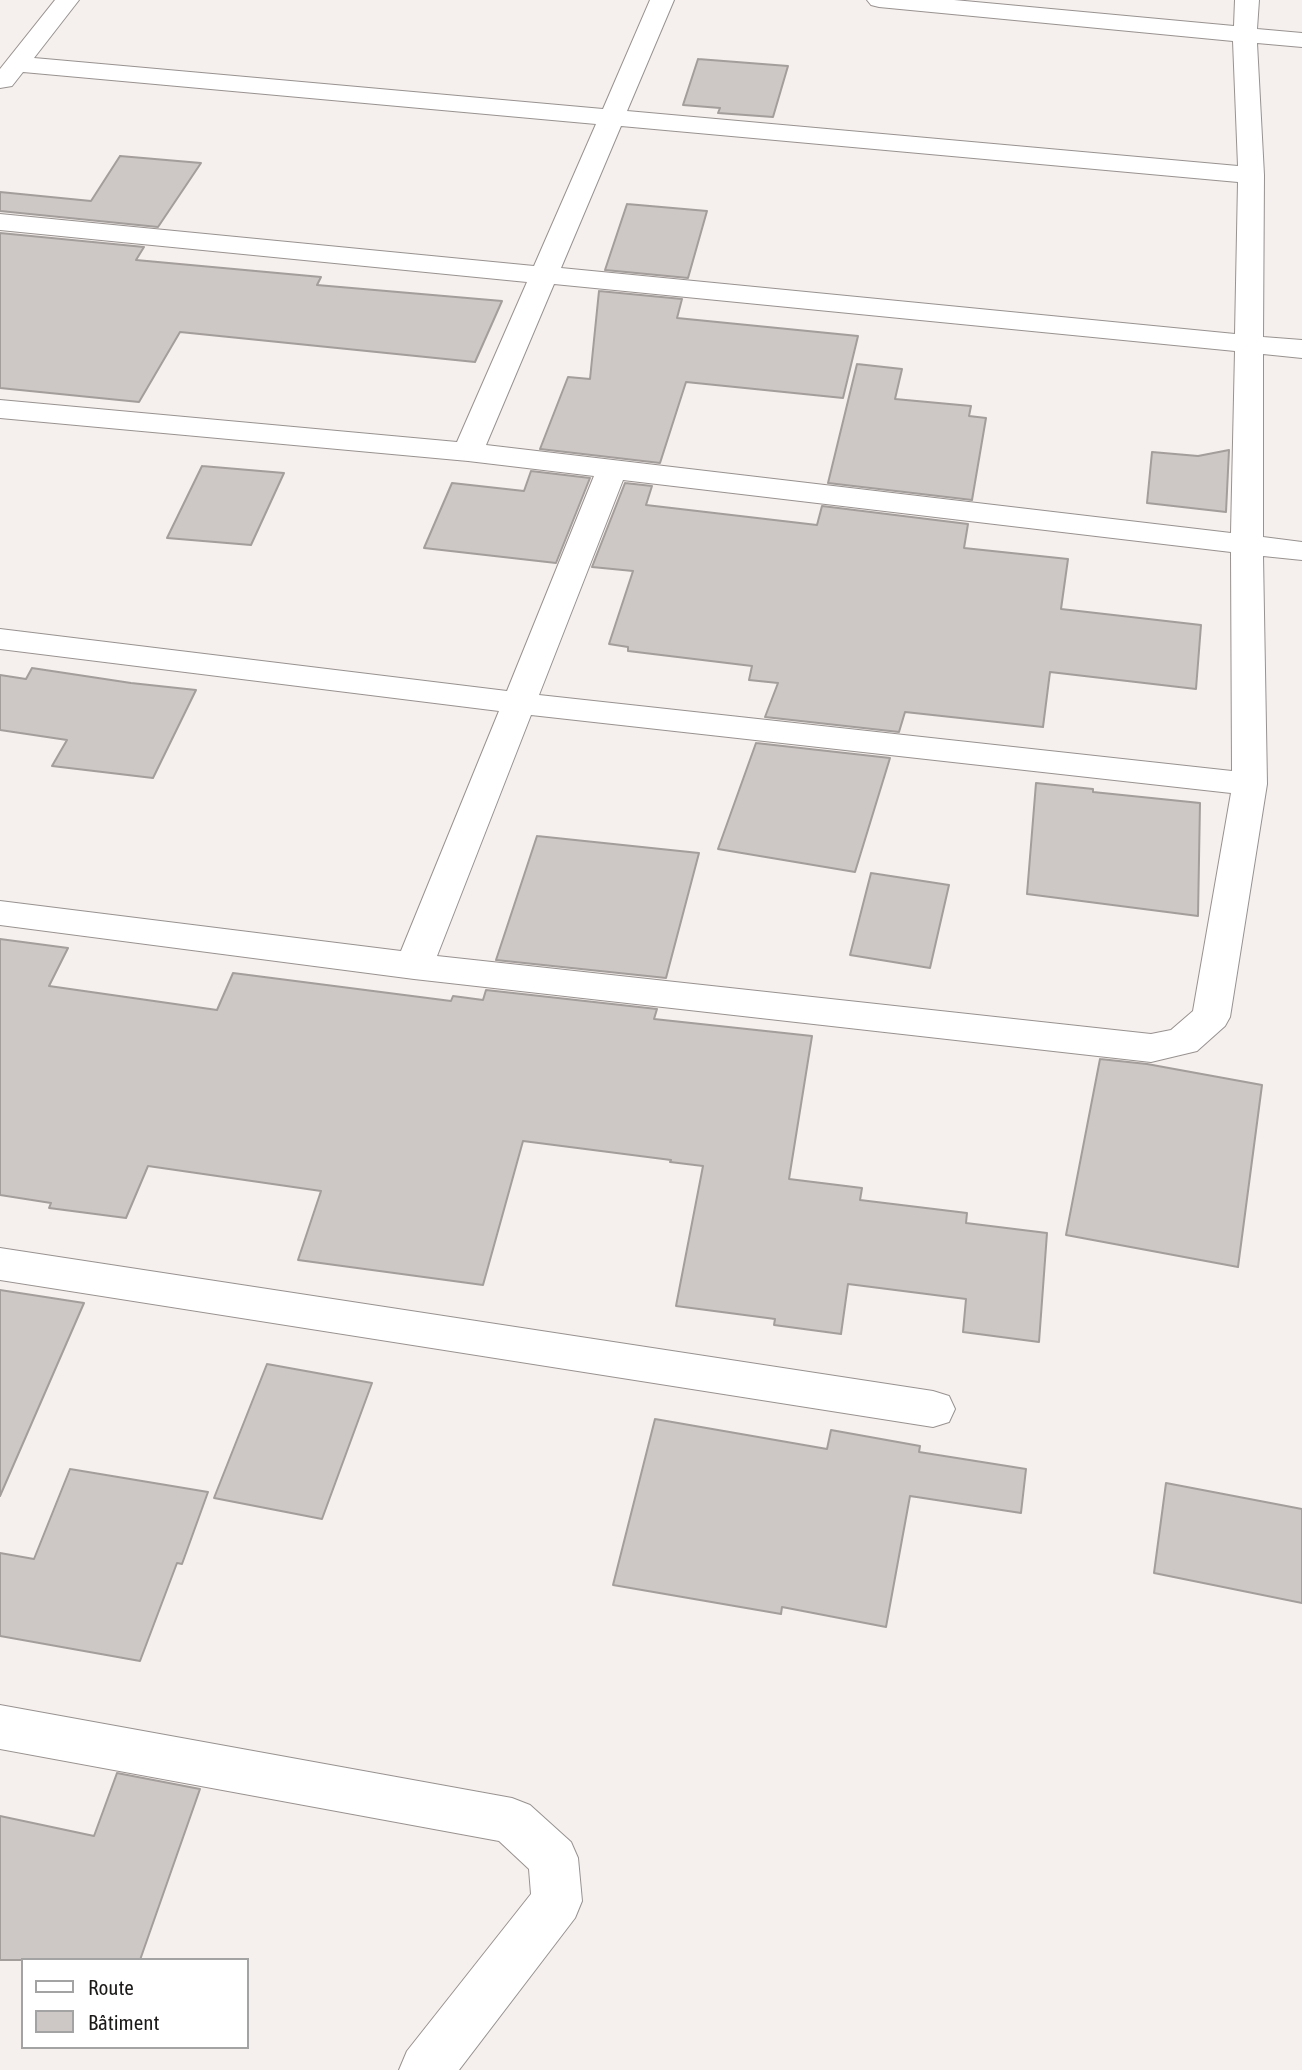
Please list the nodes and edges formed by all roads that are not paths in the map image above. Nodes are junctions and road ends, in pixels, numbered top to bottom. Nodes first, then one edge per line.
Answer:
1 (67, 0) edge
2 (662, 0) edge
3 (879, 0) edge
4 (1247, 0) edge
5 (944, 3) edge
6 (1245, 35) junction
7 (1302, 40) edge
8 (16, 64) junction
9 (0, 85) edge
10 (612, 118) junction
11 (1251, 175) junction
12 (0, 222) edge
13 (544, 276) junction
14 (1250, 344) junction
15 (1302, 349) edge
16 (0, 409) edge
17 (468, 452) junction
18 (612, 469) junction
19 (1247, 545) junction
20 (1302, 551) edge
21 (0, 639) edge
22 (519, 703) junction
23 (1250, 784) junction
24 (0, 912) edge
25 (414, 967) junction
26 (0, 1264) edge
27 (933, 1409) dead end
28 (0, 1727) edge
29 (426, 2070) edge

1 - 8 street
2 - 10 street
3 - 5 street
4 - 6 street
5 - 6 street
6 - 7 street
6 - 11 street
8 - 9 street
8 - 10 street
10 - 11 street
10 - 13 street
11 - 14 street
12 - 13 street
13 - 14 street
13 - 17 street
14 - 15 street
14 - 19 street
16 - 17 street
17 - 18 street
18 - 19 street
18 - 22 street
19 - 20 street
19 - 23 street
21 - 22 street
22 - 23 street
22 - 25 street
23 - 25 street
24 - 25 street
26 - 27 street
28 - 29 street

